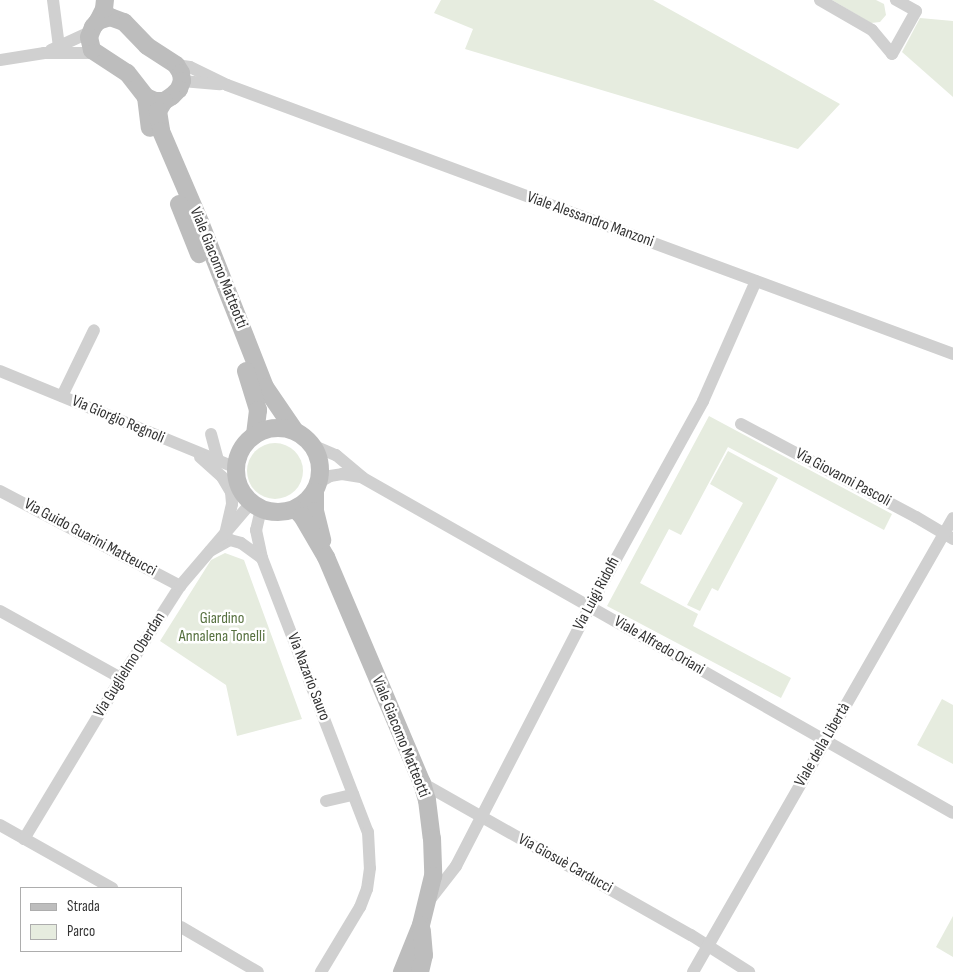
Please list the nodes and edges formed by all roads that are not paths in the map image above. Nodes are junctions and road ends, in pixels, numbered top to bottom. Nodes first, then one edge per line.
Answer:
1 (53, 0) edge
2 (105, 0) edge
3 (114, 0) edge
4 (820, 0) edge
5 (896, 0) edge
6 (919, 5) edge
7 (117, 18) junction
8 (94, 27) junction
9 (59, 47) junction
10 (44, 53) junction
11 (95, 53) junction
12 (0, 60) edge
13 (179, 73) junction
14 (146, 97) junction
15 (164, 101) junction
16 (756, 281) junction
17 (94, 330) dead end
18 (953, 354) edge
19 (0, 371) edge
20 (62, 396) junction
21 (741, 424) dead end
22 (295, 431) junction
23 (211, 434) dead end
24 (254, 435) junction
25 (312, 445) junction
26 (194, 451) junction
27 (218, 461) junction
28 (236, 468) junction
29 (363, 478) junction
30 (317, 487) junction
31 (0, 491) edge
32 (256, 506) junction
33 (295, 509) junction
34 (953, 518) edge
35 (226, 533) junction
36 (948, 537) edge
37 (210, 551) junction
38 (262, 558) junction
39 (326, 558) junction
40 (180, 586) junction
41 (590, 606) junction
42 (0, 611) edge
43 (121, 678) junction
44 (825, 742) junction
45 (422, 783) junction
46 (353, 795) junction
47 (326, 801) dead end
48 (953, 813) edge
49 (480, 816) junction
50 (0, 825) edge
51 (24, 839) junction
52 (110, 887) edge
53 (428, 902) junction
54 (421, 925) junction
55 (182, 928) edge
56 (708, 945) junction
57 (258, 972) edge
58 (321, 972) edge
59 (402, 972) edge
60 (420, 972) edge
61 (693, 972) edge
62 (750, 972) edge

1 - 9 street
2 - 8 main road
3 - 7 main road
4 - 6 street
5 - 6 street
7 - 8 main road
7 - 13 main road
8 - 9 street
8 - 11 main road
9 - 10 street
10 - 11 street
10 - 12 street
11 - 14 main road
13 - 15 main road
13 - 16 street, Viale Alessandro Manzoni
14 - 15 main road
14 - 24 main road, Viale Giacomo Matteotti
15 - 22 main road, Viale Giacomo Matteotti
16 - 18 street, Viale Alessandro Manzoni
16 - 41 street, Via Luigi Ridolfi
17 - 20 street
19 - 20 street, Via Giorgio Regnoli
20 - 26 street, Via Giorgio Regnoli
21 - 36 street, Via Giovanni Pascoli
22 - 24 main road
22 - 25 main road
23 - 27 street
24 - 28 main road
25 - 29 street, Viale Alfredo Oriani
25 - 30 main road
26 - 27 street, Via Giorgio Regnoli
26 - 35 street
27 - 28 street, Via Giorgio Regnoli
28 - 32 main road
29 - 30 street, Viale Alfredo Oriani
29 - 41 street, Viale Alfredo Oriani
30 - 33 main road
30 - 39 main road, Viale Giacomo Matteotti
31 - 40 street, Via Guido Guarini Matteucci
32 - 33 main road
32 - 35 street, Via Guglielmo Oberdan
32 - 38 street, Via Nazario Sauro
33 - 39 main road, Viale Giacomo Matteotti
34 - 36 street, Viale della Libertà
35 - 37 street, Via Guglielmo Oberdan
36 - 44 street, Viale della Libertà
37 - 38 street
37 - 40 street, Via Guglielmo Oberdan
38 - 46 street, Via Nazario Sauro
39 - 45 main road, Viale Giacomo Matteotti
40 - 43 street, Via Guglielmo Oberdan
41 - 44 street, Viale Alfredo Oriani
41 - 49 street, Via Luigi Ridolfi
42 - 43 street
43 - 51 street, Via Guglielmo Oberdan
44 - 48 street, Viale Alfredo Oriani
44 - 56 street, Viale della Libertà
45 - 49 street, Via Giosuè Carducci
45 - 53 main road, Viale Giacomo Matteotti
46 - 47 street
46 - 58 street, Via Nazario Sauro
49 - 53 street, Via Luigi Ridolfi
49 - 56 street, Via Giosuè Carducci
50 - 51 street
51 - 52 street
53 - 54 main road, Viale Giacomo Matteotti
54 - 59 main road, Viale Giacomo Matteotti
54 - 60 main road, Viale Giacomo Matteotti
55 - 57 street
56 - 61 street, Viale della Libertà
56 - 62 street, Via Giosuè Carducci

